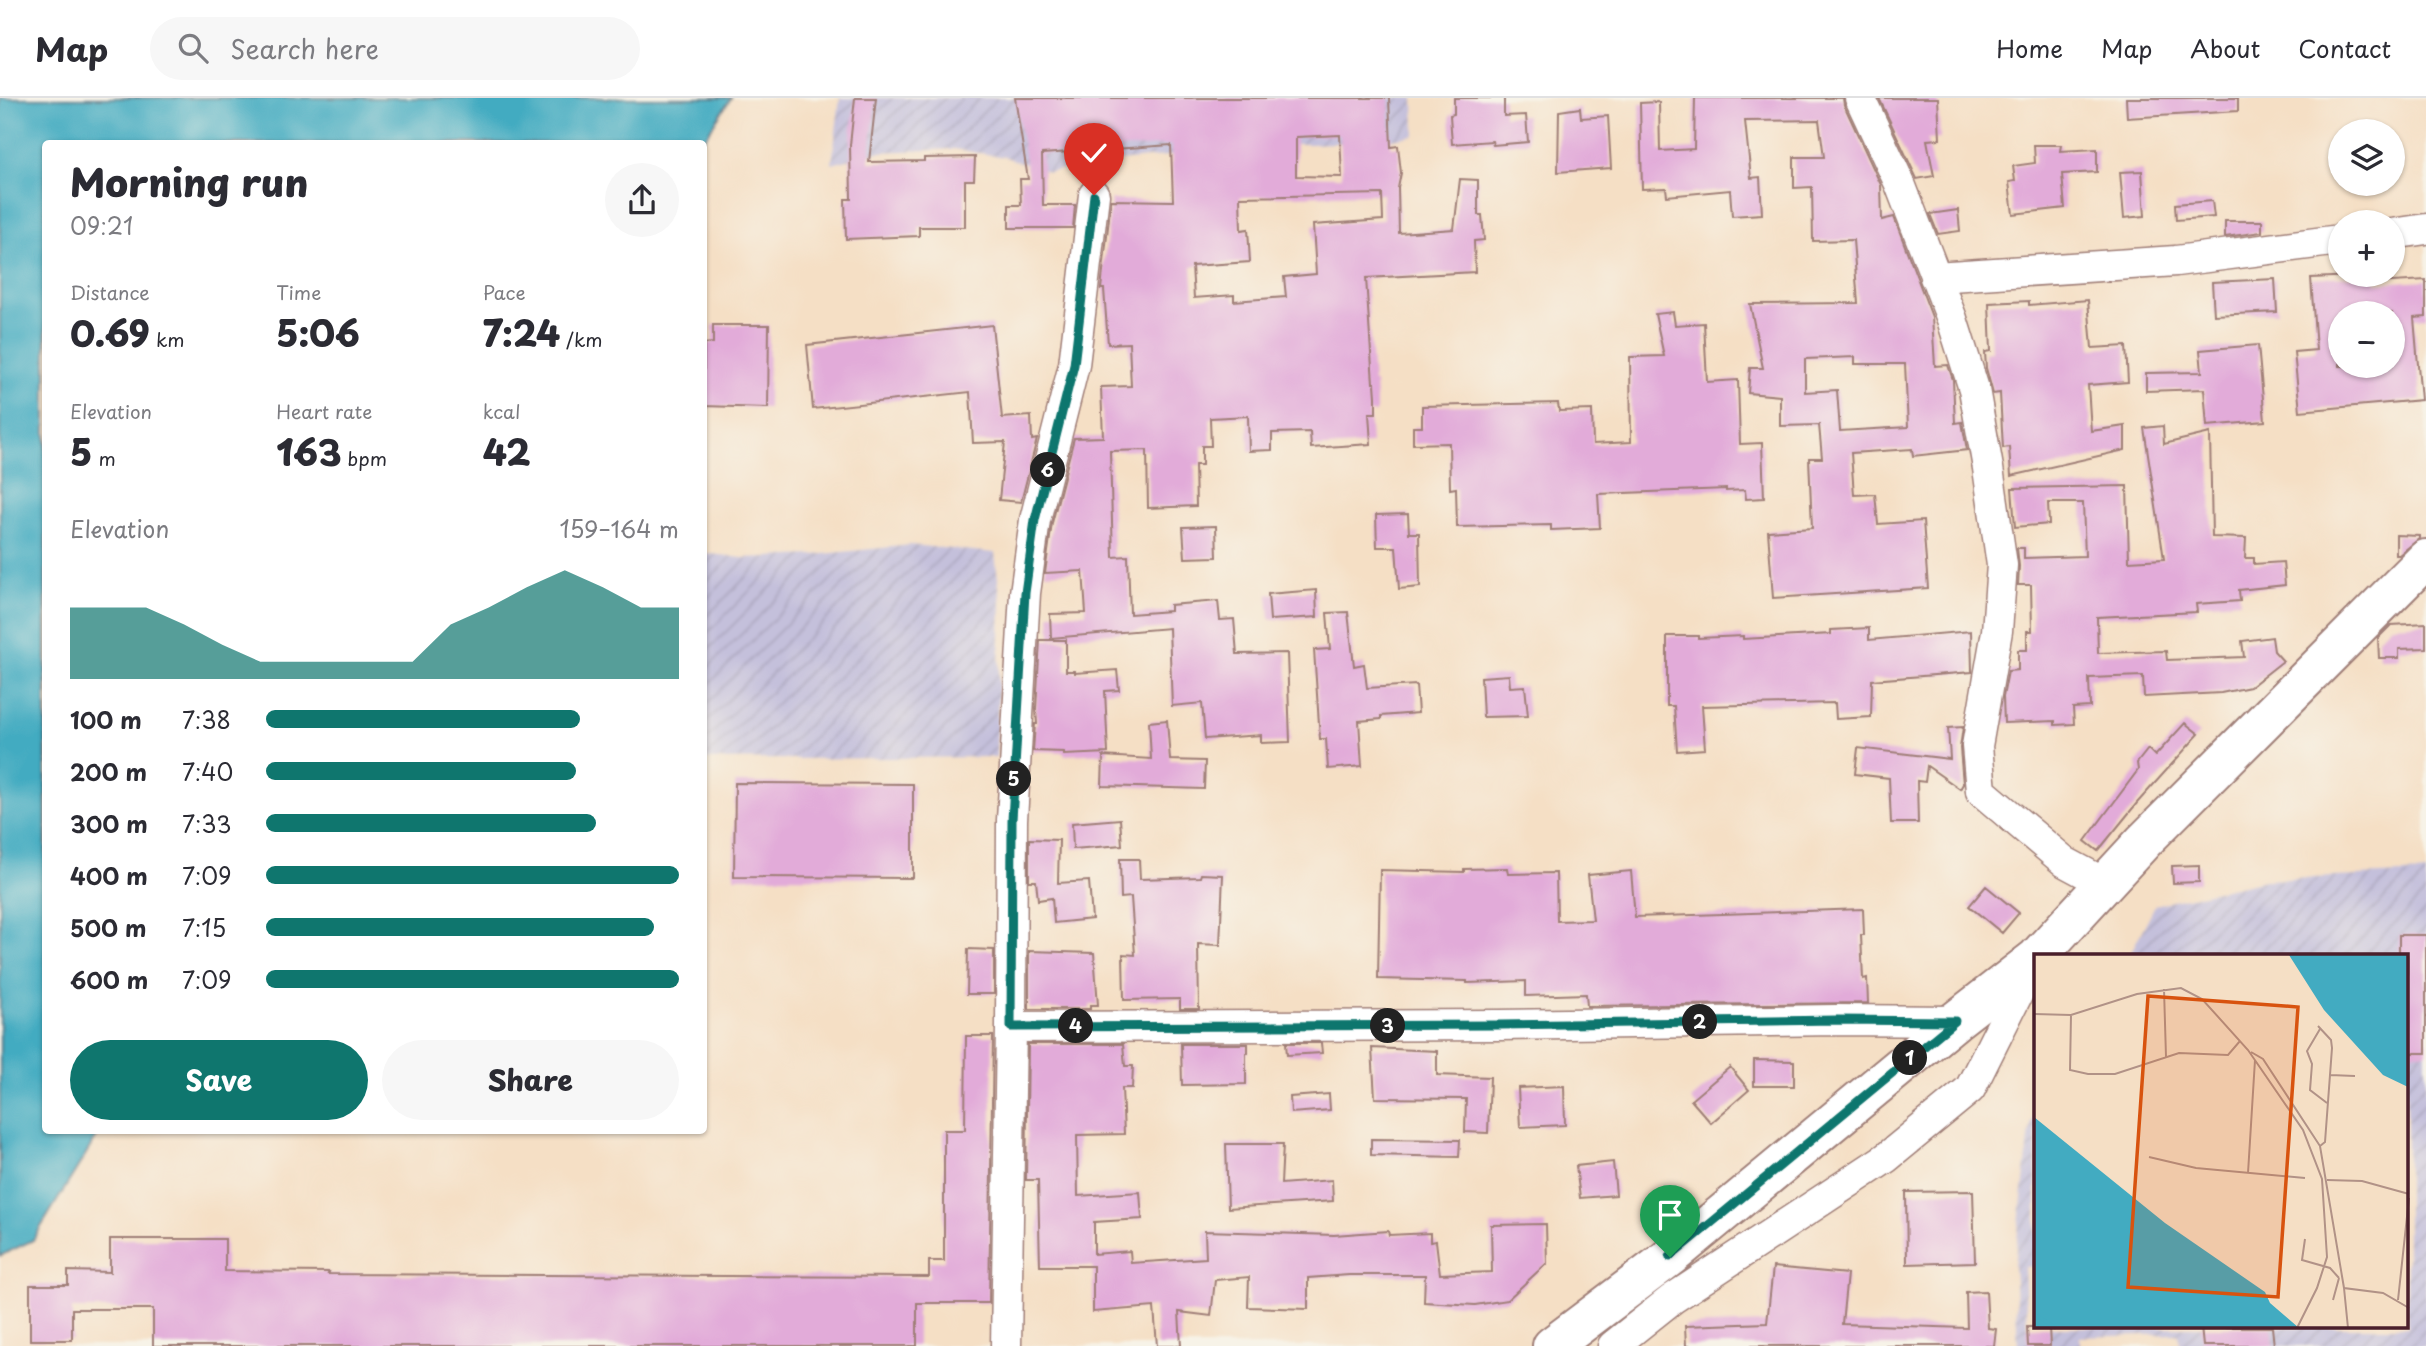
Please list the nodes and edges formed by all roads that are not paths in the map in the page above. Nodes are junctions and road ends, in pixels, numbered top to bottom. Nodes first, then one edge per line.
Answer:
1 (1860, 98) edge
2 (1094, 195) dead end
3 (2426, 229) edge
4 (2405, 232) edge
5 (2328, 242) edge
6 (1935, 277) junction
7 (2426, 559) edge
8 (2104, 883) junction
9 (2040, 954) edge
10 (2034, 960) edge
11 (2034, 962) edge
12 (1955, 1021) junction
13 (1011, 1027) junction
14 (1006, 1346) edge
15 (1552, 1346) edge
16 (1613, 1346) edge

1 - 6 street
2 - 13 street
3 - 4 street
5 - 6 street
6 - 8 street
7 - 8 main road
8 - 9 main road
10 - 12 main road
11 - 16 street
12 - 13 street
12 - 15 main road
13 - 14 street

